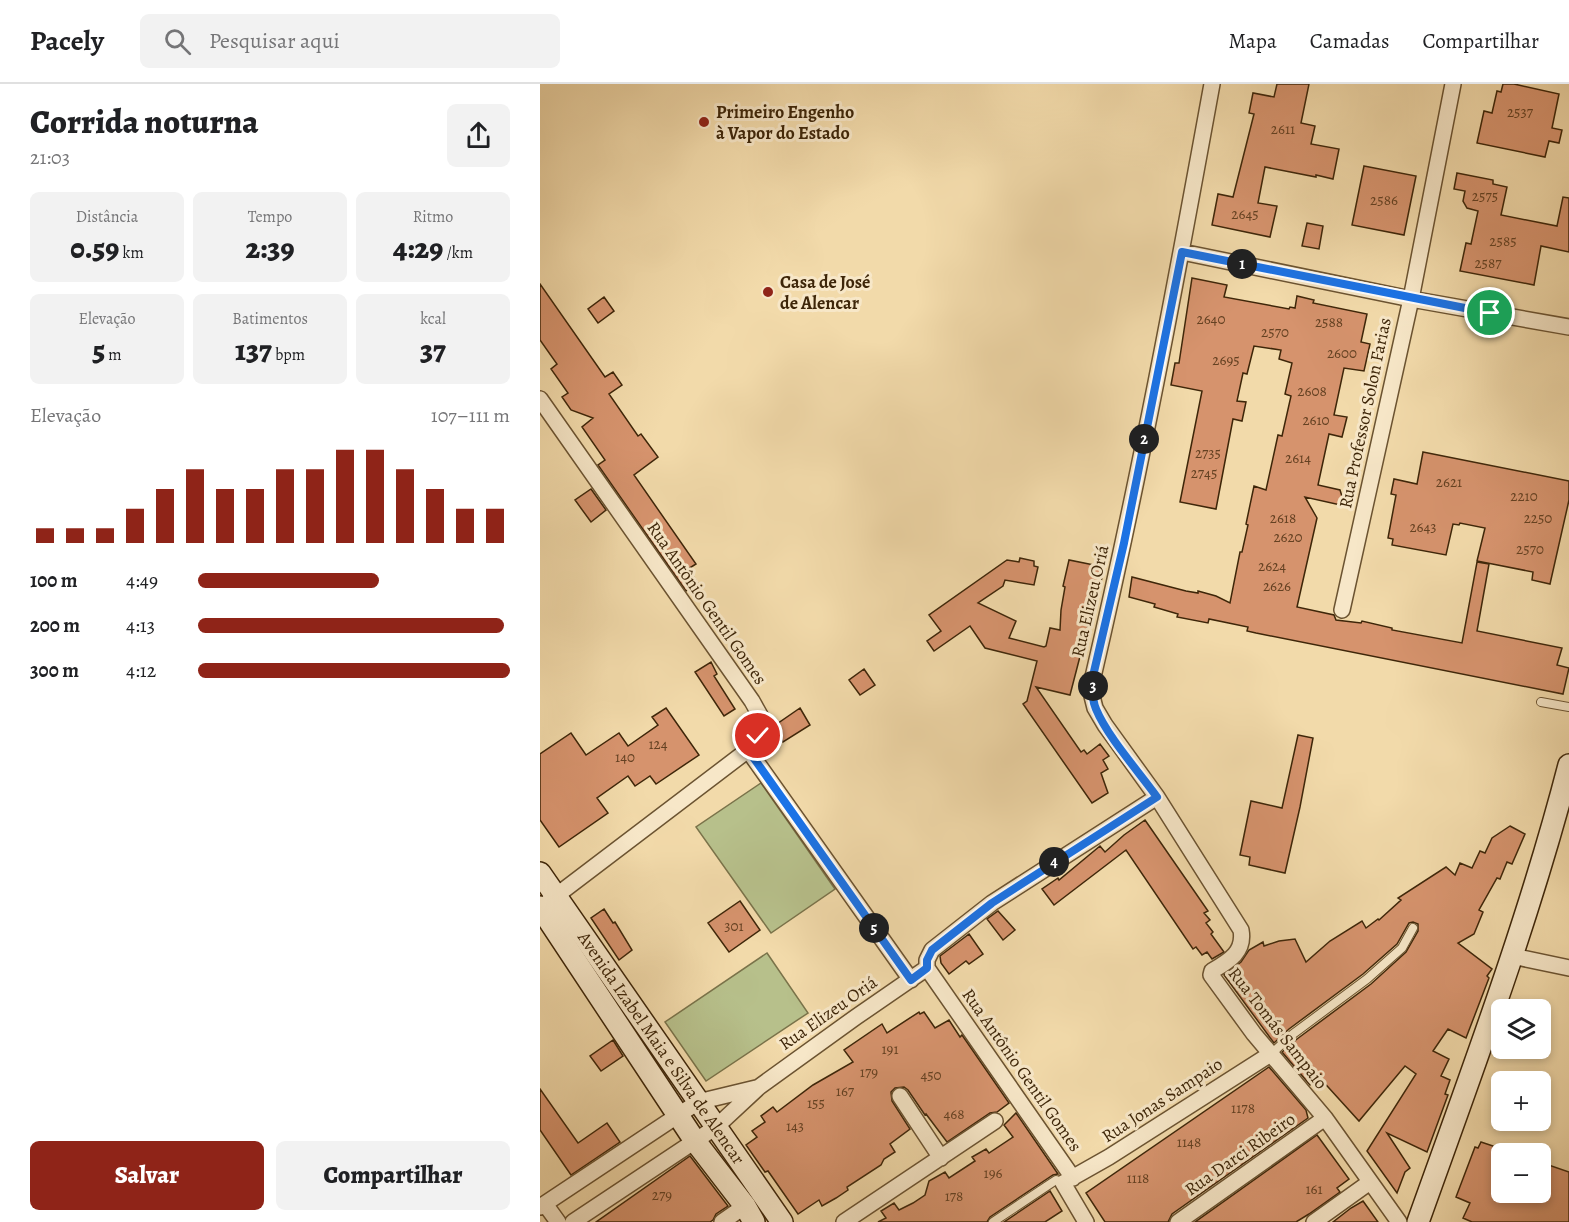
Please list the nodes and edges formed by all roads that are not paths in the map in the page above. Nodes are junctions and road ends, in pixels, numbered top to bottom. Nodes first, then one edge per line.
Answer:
1 (1212, 84) edge
2 (1453, 84) edge
3 (1182, 252) junction
4 (1410, 299) junction
5 (1569, 327) edge
6 (540, 399) edge
7 (1342, 610) dead end
8 (1541, 702) dead end
9 (1569, 707) edge
10 (748, 750) junction
11 (1569, 765) edge
12 (1157, 797) junction
13 (540, 873) edge
14 (544, 905) edge
15 (1413, 928) dead end
16 (1512, 956) junction
17 (927, 968) junction
18 (1569, 968) edge
19 (911, 980) junction
20 (1272, 1053) junction
21 (667, 1057) junction
22 (648, 1069) junction
23 (759, 1088) junction
24 (900, 1096) dead end
25 (698, 1102) junction
26 (679, 1114) junction
27 (1325, 1118) junction
28 (995, 1121) dead end
29 (716, 1127) junction
30 (695, 1141) junction
31 (941, 1158) junction
32 (1068, 1181) junction
33 (1370, 1182) junction
34 (543, 1205) edge
35 (750, 1214) edge
36 (558, 1222) edge
37 (573, 1222) edge
38 (722, 1222) edge
39 (782, 1222) edge
40 (844, 1222) edge
41 (993, 1222) edge
42 (1086, 1222) edge
43 (1178, 1222) edge
44 (1314, 1222) edge
45 (1399, 1222) edge
46 (1418, 1222) edge

1 - 3 street, Rua Elizeu Oriá
2 - 4 street, Rua Professor Solon Farias
3 - 4 street
3 - 12 street, Rua Elizeu Oriá
4 - 5 street
4 - 7 street, Rua Professor Solon Farias
6 - 10 street, Rua Antônio Gentil Gomes
8 - 9 lane
10 - 14 street
10 - 19 street
11 - 16 street
12 - 17 street, Rua Elizeu Oriá
12 - 20 street, Rua Tomás Sampaio
13 - 14 street, Avenida Izabel Maia e Silva de Alencar
14 - 21 street, Avenida Izabel Maia e Silva de Alencar
14 - 22 street, Avenida Izabel Maia e Silva de Alencar
15 - 20 lane
16 - 18 street
16 - 46 street
17 - 19 street, Rua Elizeu Oriá
17 - 32 street, Rua Antônio Gentil Gomes
19 - 23 street, Rua Elizeu Oriá
20 - 27 street, Rua Tomás Sampaio
20 - 32 street, Rua Jonas Sampaio
21 - 22 street
21 - 25 street, Avenida Izabel Maia e Silva de Alencar
22 - 26 street, Avenida Izabel Maia e Silva de Alencar
23 - 25 street, Rua Elizeu Oriá
23 - 29 street, Rua Elizeu Oriá
24 - 31 street
25 - 26 street, Rua Elizeu Oriá
25 - 29 street, Avenida Izabel Maia e Silva de Alencar
26 - 30 street, Avenida Izabel Maia e Silva de Alencar
26 - 34 street, Rua Elizeu Oriá
27 - 33 street, Rua Tomás Sampaio
27 - 43 street, Rua Darci Ribeiro
28 - 31 street
29 - 30 street, Rua Elizeu Oriá
29 - 39 street, Avenida Izabel Maia e Silva de Alencar
30 - 35 street, Avenida Izabel Maia e Silva de Alencar
30 - 37 street, Rua Elizeu Oriá
31 - 40 street
32 - 41 lane, Rua Jonas Sampaio
32 - 42 street, Rua Antônio Gentil Gomes
33 - 44 street
33 - 45 street, Rua Tomás Sampaio
34 - 36 street
35 - 38 street

